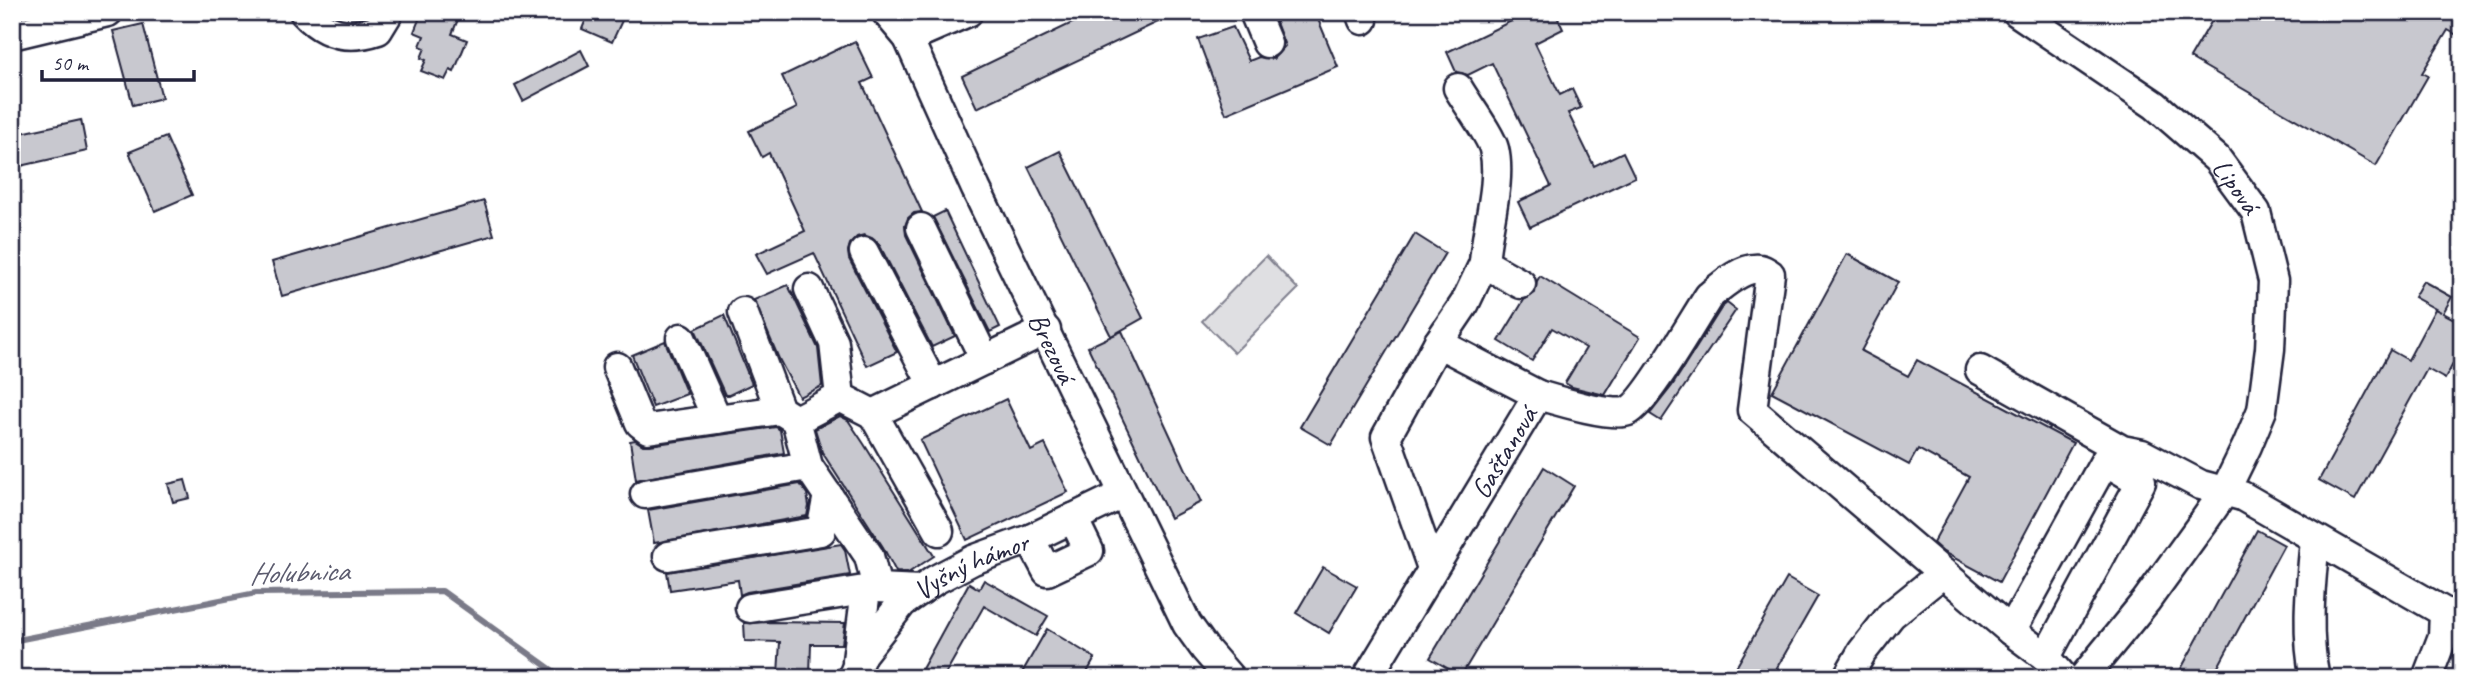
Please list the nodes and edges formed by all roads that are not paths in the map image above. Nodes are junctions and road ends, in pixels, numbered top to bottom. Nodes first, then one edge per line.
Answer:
1 (108, 12) edge
2 (304, 12) edge
3 (389, 12) edge
4 (886, 12) edge
5 (968, 12) edge
6 (1254, 12) edge
7 (2017, 12) edge
8 (12, 35) edge
9 (908, 38) junction
10 (1267, 43) dead end
11 (1458, 88) dead end
12 (921, 228) dead end
13 (864, 252) dead end
14 (1485, 264) junction
15 (1521, 284) dead end
16 (809, 289) dead end
17 (743, 312) dead end
18 (1046, 330) junction
19 (681, 338) dead end
20 (1438, 342) junction
21 (985, 360) junction
22 (617, 367) dead end
23 (1980, 370) dead end
24 (933, 385) junction
25 (1538, 395) junction
26 (841, 397) junction
27 (873, 414) junction
28 (788, 415) junction
29 (717, 419) junction
30 (808, 466) junction
31 (2225, 491) junction
32 (1123, 494) junction
33 (645, 495) dead end
34 (828, 495) junction
35 (821, 531) junction
36 (939, 531) dead end
37 (855, 535) junction
38 (2315, 538) junction
39 (668, 556) dead end
40 (1432, 568) junction
41 (1943, 573) junction
42 (872, 589) junction
43 (921, 590) junction
44 (2462, 603) edge
45 (750, 608) dead end
46 (2011, 631) junction
47 (2443, 636) junction
48 (2055, 667) edge
49 (854, 673) edge
50 (1230, 678) edge
51 (1367, 678) edge
52 (1847, 678) edge
53 (2083, 678) edge
54 (2315, 678) edge
55 (2427, 678) edge

1 - 8 street
2 - 3 street
4 - 9 street, Brezová
5 - 9 street
6 - 10 street
7 - 31 street, Lipová
9 - 18 street, Brezová
11 - 14 street
12 - 21 street
13 - 24 street
14 - 15 street
14 - 20 street
16 - 26 street
17 - 28 street
18 - 21 street
18 - 32 street, Brezová
19 - 29 street
20 - 25 street, Gaštanová
20 - 40 street
21 - 24 street
22 - 29 street
23 - 31 street
24 - 27 street
25 - 40 street, Gaštanová
25 - 41 street
26 - 27 street
26 - 28 street
27 - 36 street
28 - 29 street
28 - 30 street
30 - 33 street
30 - 34 street
31 - 38 street
31 - 53 street, Lipová
32 - 43 street, Vyšný hámor
32 - 50 street, Brezová
34 - 35 street
34 - 37 street
35 - 37 street
35 - 39 street
37 - 42 street
38 - 47 street
38 - 54 street
40 - 51 street, Gaštanová
41 - 46 street
41 - 52 street
42 - 43 street
42 - 45 street
42 - 49 street
43 - 49 street, Vyšný hámor
44 - 47 street
46 - 48 street
46 - 48 street
47 - 55 street

